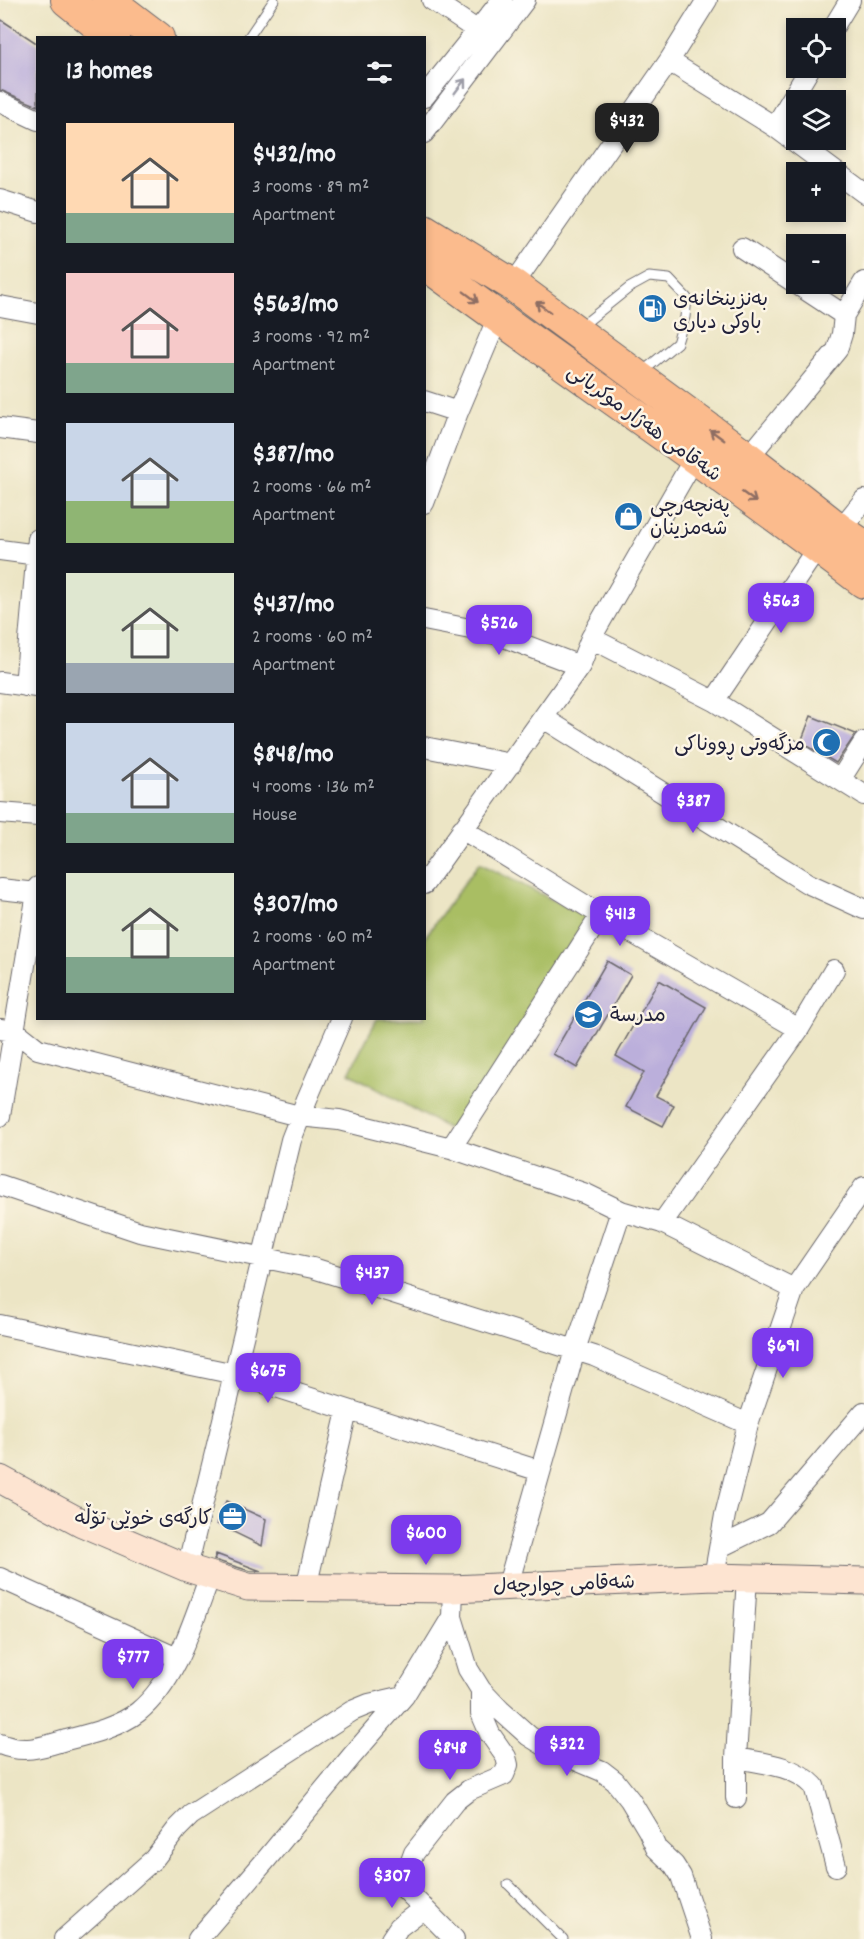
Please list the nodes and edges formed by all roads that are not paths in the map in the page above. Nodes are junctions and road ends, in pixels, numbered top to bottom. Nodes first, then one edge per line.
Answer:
1 (67, 0) edge
2 (108, 0) edge
3 (274, 0) edge
4 (432, 0) edge
5 (502, 0) edge
6 (525, 0) edge
7 (707, 0) edge
8 (850, 0) edge
9 (839, 18) edge
10 (478, 31) junction
11 (112, 36) edge
12 (155, 36) edge
13 (249, 36) edge
14 (669, 61) junction
15 (804, 78) edge
16 (426, 95) edge
17 (0, 102) edge
18 (36, 119) edge
19 (775, 127) junction
20 (426, 130) edge
21 (864, 193) edge
22 (0, 200) edge
23 (36, 211) edge
24 (426, 231) edge
25 (742, 248) dead end
26 (426, 263) edge
27 (864, 282) edge
28 (513, 285) junction
29 (0, 306) edge
30 (36, 313) edge
31 (844, 315) junction
32 (498, 317) junction
33 (575, 331) junction
34 (637, 377) junction
35 (426, 402) edge
36 (458, 412) junction
37 (0, 428) edge
38 (36, 433) edge
39 (695, 457) junction
40 (748, 458) junction
41 (428, 479) edge
42 (864, 500) edge
43 (840, 541) edge
44 (36, 549) edge
45 (0, 550) edge
46 (36, 572) edge
47 (864, 582) edge
48 (426, 621) edge
49 (591, 638) junction
50 (580, 666) junction
51 (0, 682) edge
52 (31, 687) edge
53 (714, 701) junction
54 (544, 719) junction
55 (864, 742) edge
56 (426, 747) edge
57 (511, 764) junction
58 (840, 780) junction
59 (864, 795) edge
60 (0, 813) edge
61 (36, 816) edge
62 (462, 830) junction
63 (426, 880) edge
64 (0, 889) edge
65 (36, 890) edge
66 (864, 909) edge
67 (601, 915) junction
68 (35, 916) edge
69 (834, 970) dead end
70 (341, 1020) edge
71 (799, 1029) junction
72 (7, 1030) edge
73 (0, 1116) edge
74 (299, 1116) junction
75 (451, 1148) junction
76 (0, 1185) edge
77 (864, 1187) edge
78 (621, 1211) junction
79 (662, 1223) junction
80 (262, 1258) junction
81 (794, 1289) junction
82 (0, 1325) edge
83 (575, 1350) junction
84 (235, 1374) junction
85 (347, 1411) junction
86 (864, 1412) edge
87 (747, 1424) junction
88 (540, 1471) junction
89 (0, 1479) edge
90 (720, 1547) junction
91 (199, 1572) junction
92 (714, 1577) junction
93 (747, 1577) junction
94 (0, 1578) edge
95 (864, 1581) edge
96 (508, 1585) junction
97 (306, 1588) junction
98 (453, 1589) junction
99 (452, 1617) junction
100 (177, 1658) junction
101 (481, 1690) junction
102 (405, 1696) junction
103 (0, 1744) edge
104 (736, 1758) junction
105 (736, 1798) dead end
106 (836, 1866) dead end
107 (508, 1884) dead end
108 (424, 1908) junction
109 (64, 1939) edge
110 (198, 1939) edge
111 (391, 1939) edge
112 (454, 1939) edge
113 (563, 1939) edge
114 (702, 1939) edge

1 - 11 highway
2 - 12 highway
3 - 13 lane
4 - 10 street
5 - 10 street
20 -> 6 street
7 - 14 street
8 - 9 street
10 - 16 street
14 - 19 street
14 - 28 street
15 - 19 street
17 - 18 street
19 - 21 street
22 - 23 street
24 - 28 highway, شەقامی ھەژار موکریانی
25 - 31 street
26 -> 32 highway, شەقامی ھەژار موکریانی
27 - 31 street
33 -> 28 highway, شەقامی ھەژار موکریانی
29 - 30 street
31 - 40 street
32 - 36 street
32 - 39 highway, شەقامی ھەژار موکریانی
33 - 34 highway, شەقامی ھەژار موکریانی
33 - 34 lane
40 -> 34 highway, شەقامی ھەژار موکریانی
35 - 36 street
36 - 41 street
37 - 38 street
39 -> 43 highway, شەقامی ھەژار موکریانی
39 - 49 street
40 - 43 highway, شەقامی ھەژار موکریانی
42 - 43 street
43 - 47 highway, شەقامی ھەژار موکریانی
43 - 53 street
44 - 45 street
46 - 52 street
48 - 50 street
49 - 50 street
49 - 53 street
50 - 54 street
51 - 52 street
53 - 58 street
54 - 57 street
54 - 66 street
55 - 58 street
56 - 57 street
57 - 62 street
58 - 59 street
60 - 61 street
62 - 63 street
62 - 67 street
64 - 65 street
67 - 71 street
67 - 75 street
68 - 72 street
69 - 71 street
70 - 74 street
71 - 79 street
72 - 73 street
72 - 74 street
74 - 75 street
74 - 80 street
75 - 78 street
76 - 80 street
77 - 81 street
78 - 79 street
78 - 83 street
79 - 81 street
80 - 83 street
80 - 84 street
81 - 87 street
82 - 84 street
83 - 87 street
83 - 88 street
84 - 85 street
84 - 91 street
85 - 88 street
85 - 97 street
86 - 90 street
87 - 90 street
88 - 96 street
89 - 91 main road, شەقامی چوارچەل
90 - 92 street
91 - 97 main road, شەقامی چوارچەل
91 - 100 street
92 - 93 main road, شەقامی چوارچەل
92 - 96 main road, شەقامی چوارچەل
93 - 95 main road, شەقامی چوارچەل
93 - 104 street
94 - 100 street
96 - 98 main road, شەقامی چوارچەل
97 - 98 main road, شەقامی چوارچەل
98 - 99 street
99 - 101 street
99 - 102 street
100 - 103 street
101 - 108 street
101 - 114 street
102 - 109 street
102 - 110 street
104 - 105 street
104 - 106 street
107 - 113 lane
108 - 111 street
108 - 112 street

